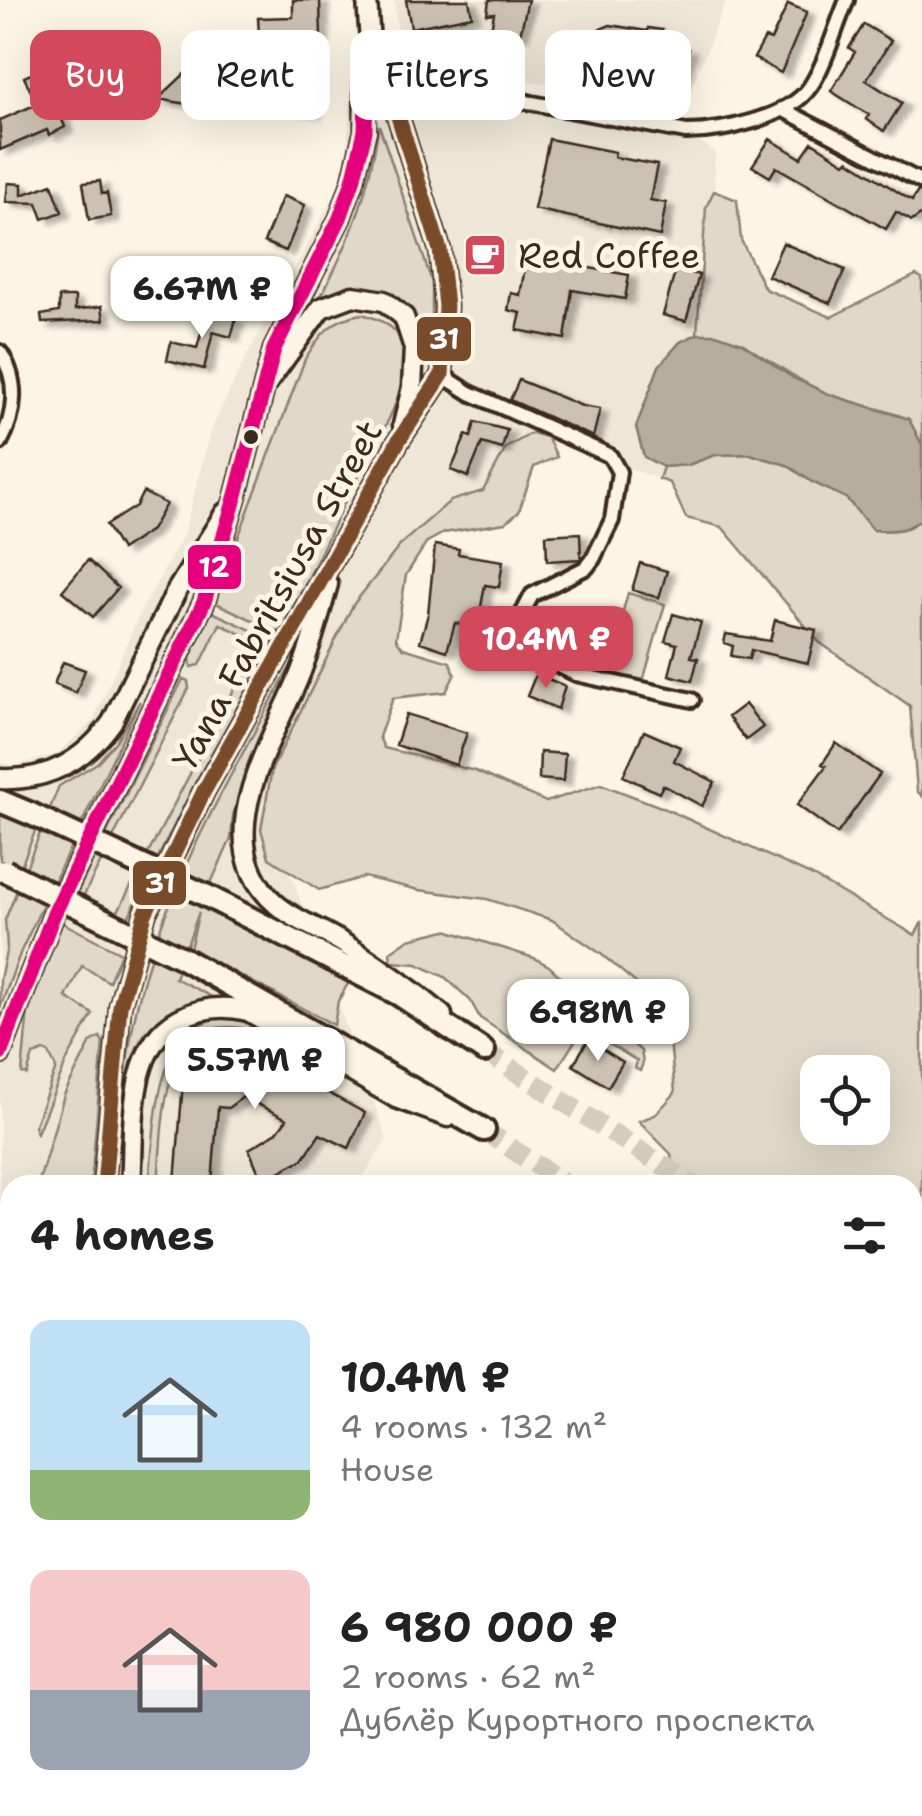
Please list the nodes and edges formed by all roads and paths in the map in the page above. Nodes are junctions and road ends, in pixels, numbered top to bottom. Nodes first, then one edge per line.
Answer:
1 (367, 0) edge
2 (847, 0) edge
3 (369, 30) edge
4 (525, 101) edge
5 (782, 109) junction
6 (365, 120) edge
7 (399, 120) edge
8 (922, 182) edge
9 (0, 352) edge
10 (442, 374) junction
11 (266, 384) junction
12 (399, 440) junction
13 (0, 443) edge
14 (236, 495) junction
15 (337, 555) junction
16 (692, 700) dead end
17 (0, 779) edge
18 (0, 801) edge
19 (3, 870) edge
20 (484, 1050) joint
21 (0, 1054) edge
22 (484, 1130) joint
23 (105, 1175) edge
24 (132, 1175) edge

1 - 3 main road, Yana Fabritsiusa Street
2 - 5 street
4 - 5 street
5 - 8 street
6 - 11 main road, Yana Fabritsiusa Street
7 - 10 main road, Yana Fabritsiusa Street
9 - 13 street
10 - 12 main road, Yana Fabritsiusa Street
10 - 16 street
11 - 12 main road
11 - 14 main road, Yana Fabritsiusa Street
12 - 15 main road, Yana Fabritsiusa Street
14 - 17 main road
14 - 21 main road, Yana Fabritsiusa Street
15 - 20 main road
15 - 23 main road, Yana Fabritsiusa Street
18 - 20 main road, bridge
19 - 22 main road, bridge
22 - 24 main road

